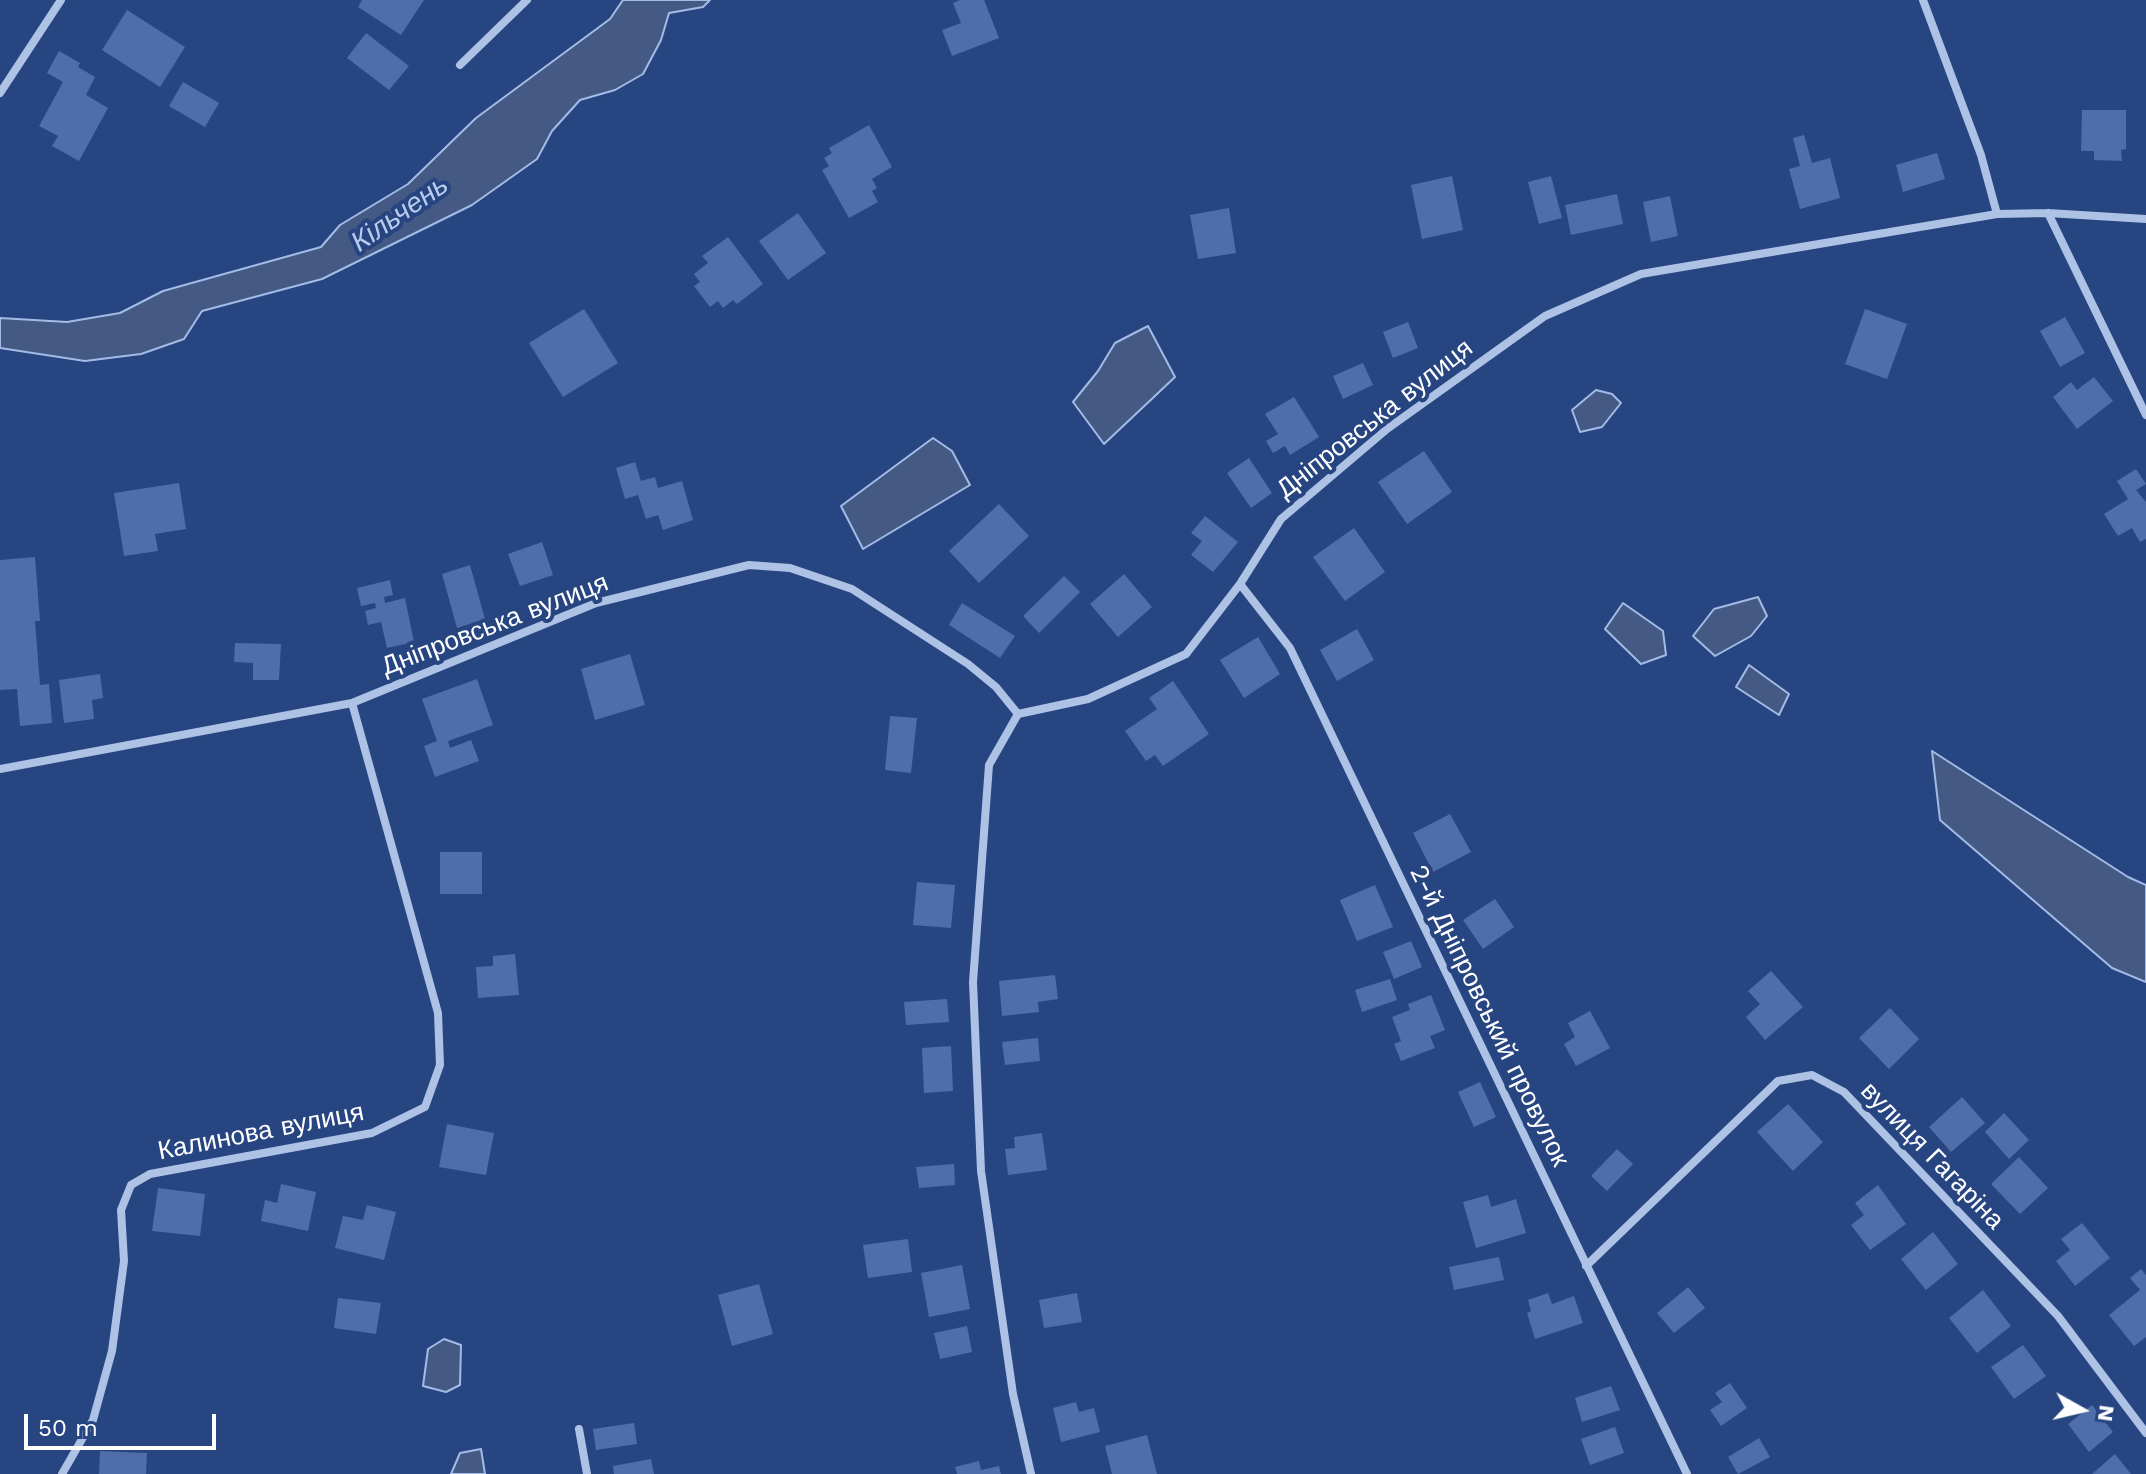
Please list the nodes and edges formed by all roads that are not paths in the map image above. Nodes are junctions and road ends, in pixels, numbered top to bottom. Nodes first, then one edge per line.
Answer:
1 (61, 0) edge
2 (527, 0) edge
3 (1923, 0) edge
4 (460, 65) dead end
5 (0, 93) edge
6 (2048, 213) junction
7 (1997, 214) junction
8 (2146, 219) edge
9 (2146, 415) edge
10 (1240, 584) junction
11 (352, 703) junction
12 (1018, 714) junction
13 (0, 769) edge
14 (1586, 1266) junction
15 (579, 1429) dead end
16 (2146, 1433) edge
17 (62, 1474) edge
18 (587, 1474) edge
19 (1031, 1474) edge
20 (1687, 1474) edge

1 - 5 street
2 - 4 street
3 - 7 street
6 - 7 street, Дніпровська вулиця
6 - 8 street, Дніпровська вулиця
6 - 9 street
7 - 10 street, Дніпровська вулиця
10 - 12 street, Дніпровська вулиця
10 - 14 street, 2-й Дніпровський провулок
11 - 12 street, Дніпровська вулиця
11 - 13 street, Дніпровська вулиця
11 - 17 street, Калинова вулиця
12 - 19 street
14 - 16 street, вулиця Гагаріна
14 - 20 street, 2-й Дніпровський провулок
15 - 18 street

